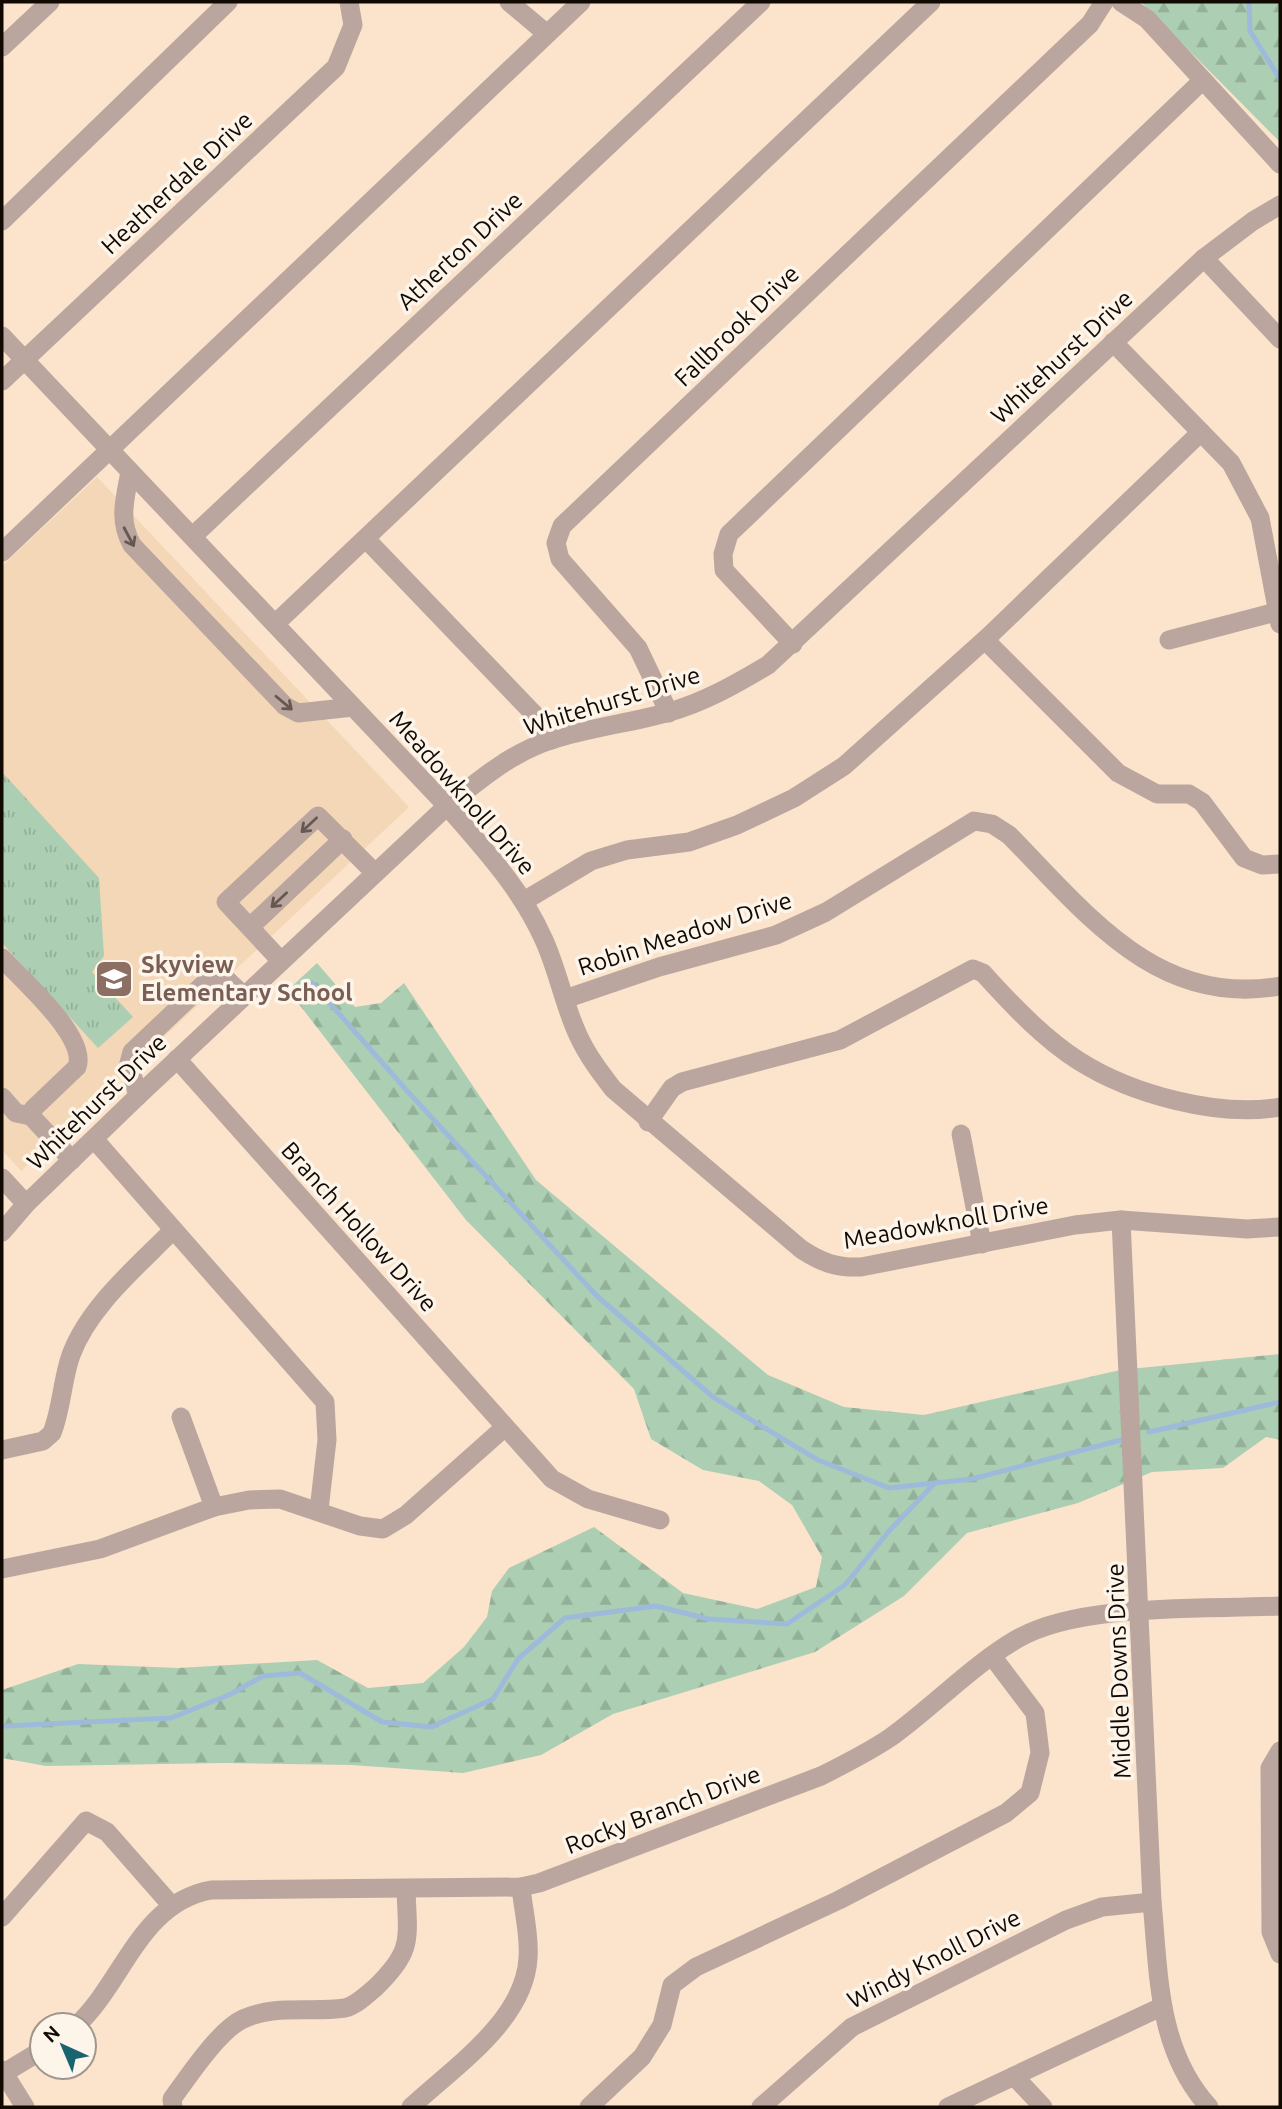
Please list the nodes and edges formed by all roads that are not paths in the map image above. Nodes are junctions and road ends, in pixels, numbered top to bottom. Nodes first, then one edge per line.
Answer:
1 (50, 2) edge
2 (228, 2) edge
3 (349, 2) edge
4 (509, 2) edge
5 (581, 2) edge
6 (761, 2) edge
7 (931, 2) edge
8 (1104, 2) edge
9 (1121, 2) edge
10 (547, 34) junction
11 (2, 47) edge
12 (1203, 80) junction
13 (1280, 164) edge
14 (1280, 205) edge
15 (2, 221) edge
16 (1204, 258) junction
17 (2, 336) edge
18 (1280, 340) edge
19 (1114, 342) junction
20 (24, 360) junction
21 (2, 381) edge
22 (1201, 432) junction
23 (111, 451) junction
24 (130, 472) junction
25 (193, 536) junction
26 (366, 539) junction
27 (2, 552) edge
28 (1278, 618) edge
29 (275, 624) junction
30 (985, 639) junction
31 (1169, 640) dead end
32 (793, 644) junction
33 (353, 707) junction
34 (669, 713) junction
35 (552, 740) junction
36 (447, 806) junction
37 (343, 839) junction
38 (1280, 864) edge
39 (375, 873) junction
40 (524, 901) junction
41 (250, 927) junction
42 (2, 958) edge
43 (281, 961) junction
44 (1280, 986) edge
45 (244, 996) junction
46 (565, 999) junction
47 (177, 1059) junction
48 (138, 1096) junction
49 (2, 1097) edge
50 (1280, 1107) edge
51 (31, 1116) junction
52 (648, 1122) junction
53 (961, 1134) dead end
54 (94, 1139) junction
55 (72, 1160) junction
56 (2, 1178) edge
57 (26, 1203) junction
58 (1121, 1220) junction
59 (1280, 1227) edge
60 (173, 1230) junction
61 (2, 1232) edge
62 (982, 1244) junction
63 (181, 1417) dead end
64 (505, 1427) junction
65 (2, 1450) edge
66 (214, 1507) junction
67 (318, 1510) junction
68 (660, 1520) dead end
69 (2, 1569) edge
70 (1280, 1606) edge
71 (1141, 1612) junction
72 (992, 1657) junction
73 (1280, 1751) edge
74 (521, 1887) junction
75 (406, 1891) junction
76 (1152, 1902) junction
77 (172, 1906) junction
78 (2, 1917) edge
79 (1280, 1954) edge
80 (1161, 2007) junction
81 (90, 2011) edge
82 (28, 2058) edge
83 (3, 2071) edge
84 (1014, 2076) junction
85 (25, 2107) edge
86 (173, 2107) edge
87 (411, 2107) edge
88 (589, 2107) edge
89 (761, 2107) edge
90 (948, 2107) edge
91 (1043, 2107) edge
92 (1209, 2107) edge

1 - 11 street
2 - 15 street
3 - 20 street, Heatherdale Drive
4 - 10 street
5 - 10 street
6 - 25 street, Atherton Drive
7 - 26 street
8 - 34 street, Fallbrook Drive
9 - 12 street
10 - 23 street
12 - 13 street
12 - 32 street
14 - 16 street, Whitehurst Drive
16 - 18 street
16 - 19 street, Whitehurst Drive
17 - 20 street, Meadowknoll Drive
19 - 22 street
19 - 32 street, Whitehurst Drive
20 - 21 street, Heatherdale Drive
20 - 23 street, Meadowknoll Drive
22 - 28 street
22 - 30 street
23 - 24 street, Meadowknoll Drive
23 - 27 street
24 - 25 street, Meadowknoll Drive
24 -> 33 street
25 - 29 street, Meadowknoll Drive
26 - 29 street
26 - 35 street
28 - 31 street
29 - 33 street, Meadowknoll Drive
30 - 38 street
30 - 40 street
32 - 34 street, Whitehurst Drive
33 - 36 street, Meadowknoll Drive
34 - 35 street, Whitehurst Drive
35 - 36 street, Whitehurst Drive
36 - 39 street, Whitehurst Drive
36 - 40 street, Meadowknoll Drive
37 - 39 street
37 -> 41 street
37 -> 41 street
39 - 43 street, Whitehurst Drive
40 - 46 street, Meadowknoll Drive
41 - 43 street
42 - 51 street
43 - 45 street, Whitehurst Drive
44 - 46 street, Robin Meadow Drive
45 - 47 street, Whitehurst Drive
45 - 48 street
46 - 52 street, Meadowknoll Drive
47 - 48 street, Whitehurst Drive
47 - 64 street, Branch Hollow Drive
48 - 54 street, Whitehurst Drive
49 - 51 street
50 - 52 street
51 - 55 street
52 - 62 street, Meadowknoll Drive
53 - 62 street
54 - 55 street, Whitehurst Drive
54 - 60 street
55 - 57 street, Whitehurst Drive
56 - 57 street
57 - 61 street, Whitehurst Drive
58 - 59 street, Meadowknoll Drive
58 - 62 street, Meadowknoll Drive
58 - 71 street, Middle Downs Drive
60 - 65 street
60 - 67 street
63 - 66 street
64 - 67 street
64 - 68 street, Branch Hollow Drive
66 - 67 street
66 - 69 street
70 - 71 street, Rocky Branch Drive
71 - 72 street, Rocky Branch Drive
71 - 76 street, Middle Downs Drive
72 - 74 street, Rocky Branch Drive
72 - 88 street
73 - 79 street
74 - 75 street, Rocky Branch Drive
74 - 87 street
75 - 77 street, Rocky Branch Drive
75 - 86 street
76 - 80 street, Middle Downs Drive
76 - 89 street, Windy Knoll Drive
77 - 78 street
77 - 81 street, Rocky Branch Drive
80 - 84 street
80 - 92 street, Middle Downs Drive
82 - 83 street
83 - 85 street
84 - 90 street
84 - 91 street

